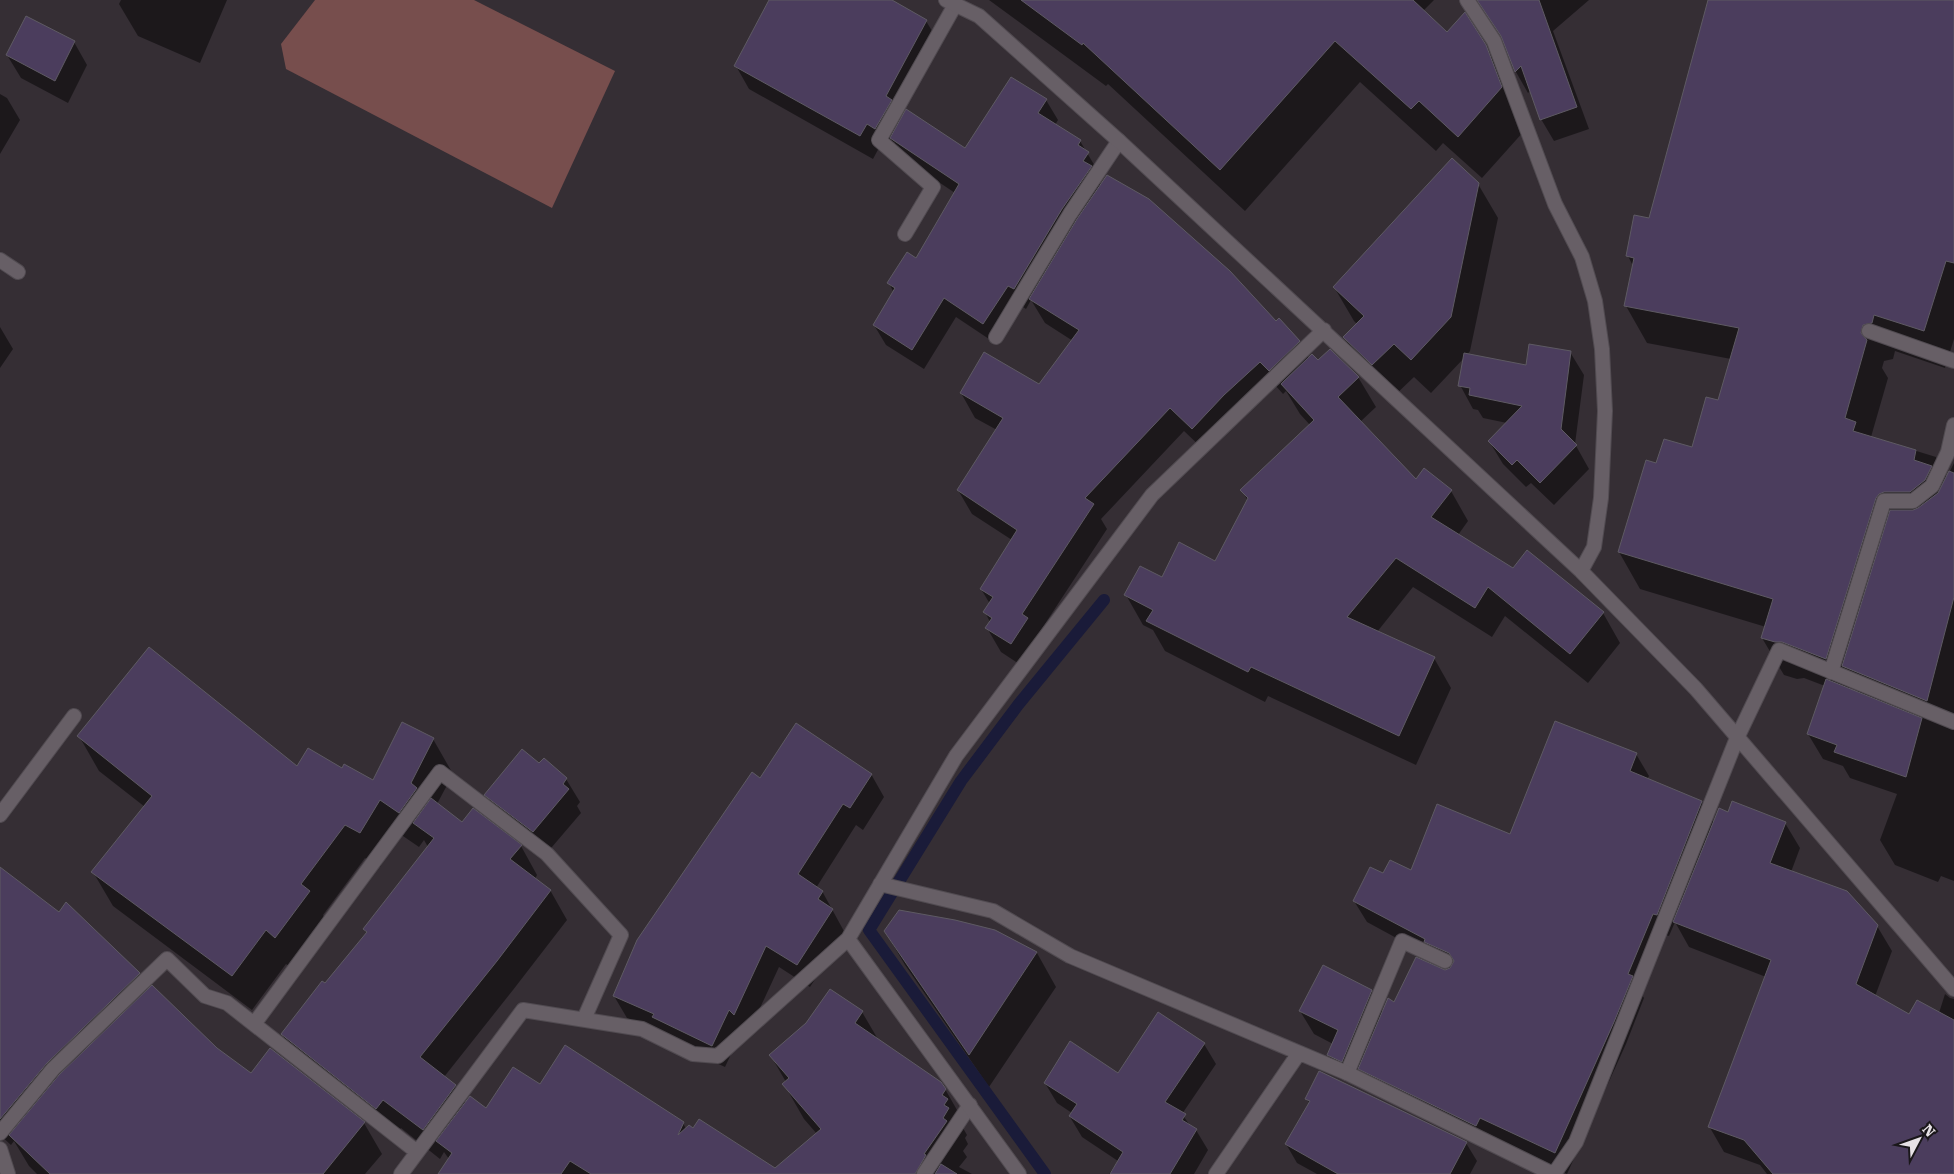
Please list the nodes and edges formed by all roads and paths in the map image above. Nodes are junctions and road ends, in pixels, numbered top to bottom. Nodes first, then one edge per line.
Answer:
1 (1467, 0) edge
2 (950, 2) edge
3 (1119, 141) junction
4 (905, 234) dead end
5 (0, 260) edge
6 (18, 272) dead end
7 (1324, 330) junction
8 (1869, 332) dead end
9 (996, 337) dead end
10 (1954, 361) edge
11 (1954, 425) edge
12 (1581, 571) junction
13 (1831, 672) junction
14 (74, 716) dead end
15 (1954, 722) edge
16 (1737, 738) junction
17 (0, 815) edge
18 (883, 885) junction
19 (848, 939) junction
20 (1446, 961) dead end
21 (1954, 989) edge
22 (584, 1019) junction
23 (254, 1024) junction
24 (1299, 1053) junction
25 (1347, 1073) junction
26 (970, 1105) junction
27 (0, 1133) edge
28 (0, 1149) edge
29 (417, 1152) junction
30 (8, 1174) edge
31 (401, 1174) edge
32 (924, 1174) edge
33 (1019, 1174) edge
34 (1216, 1174) edge
35 (1554, 1174) edge

1 - 12 street
2 - 3 street
2 - 4 street
3 - 7 street
3 - 9 street
5 - 6 street
7 - 12 street
7 - 18 street
8 - 10 street
11 - 13 street
12 - 16 street
13 - 15 street
13 - 16 street
14 - 17 street
16 - 21 street
16 - 35 street
18 - 19 street
18 - 24 street
19 - 22 street
19 - 26 street
20 - 25 street
22 - 23 street
22 - 29 street
23 - 27 street
23 - 29 street
24 - 25 street
24 - 34 street
25 - 35 street
26 - 32 street
26 - 33 street
28 - 30 street
29 - 31 street

